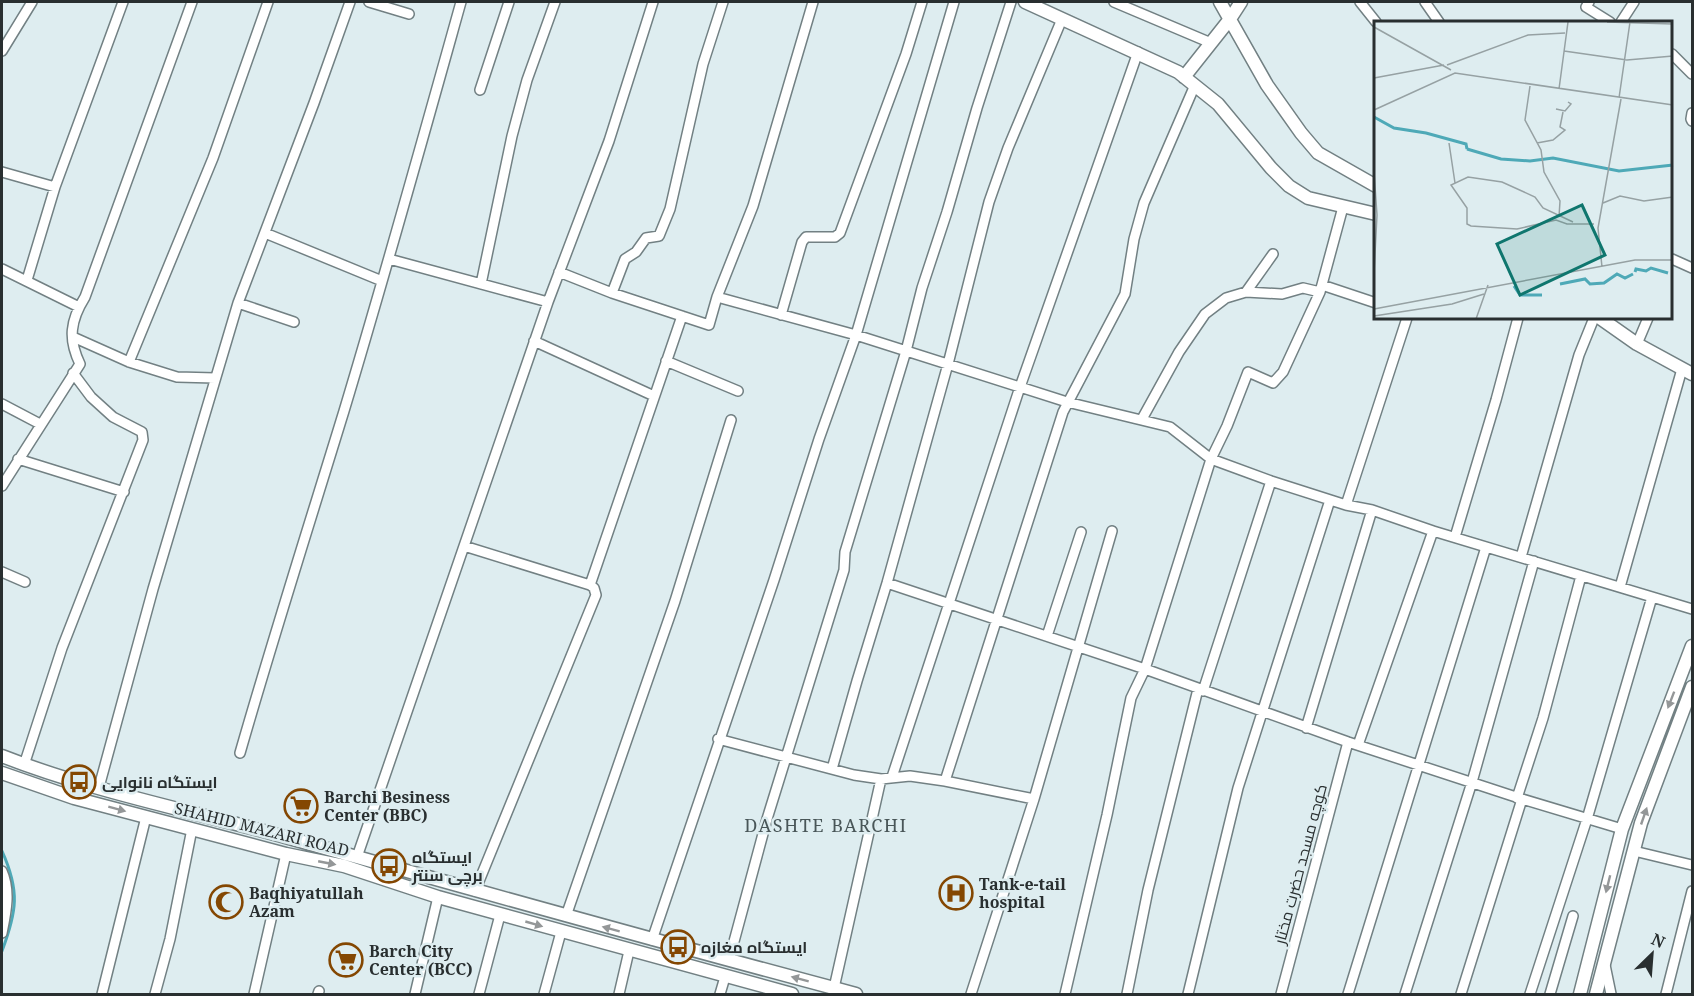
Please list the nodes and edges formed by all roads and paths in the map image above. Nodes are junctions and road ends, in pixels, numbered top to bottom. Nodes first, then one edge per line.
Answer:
1 (32, 2) edge
2 (123, 2) edge
3 (192, 2) edge
4 (268, 2) edge
5 (350, 2) edge
6 (369, 2) edge
7 (461, 2) edge
8 (509, 2) edge
9 (555, 2) edge
10 (653, 2) edge
11 (723, 2) edge
12 (813, 2) edge
13 (922, 2) edge
14 (954, 2) edge
15 (1011, 2) edge
16 (1025, 2) edge
17 (1114, 2) edge
18 (1220, 2) edge
19 (1241, 2) edge
20 (1359, 2) edge
21 (1425, 2) edge
22 (1589, 2) edge
23 (1634, 2) edge
24 (1126, 4) edge
25 (409, 14) dead end
26 (1062, 19) junction
27 (1230, 19) junction
28 (1375, 21) edge
29 (1438, 21) edge
30 (1608, 21) edge
31 (1622, 21) edge
32 (1211, 43) junction
33 (2, 51) edge
34 (1138, 52) junction
35 (1673, 56) edge
36 (1692, 58) edge
37 (1690, 71) edge
38 (1184, 77) junction
39 (1195, 85) junction
40 (480, 90) dead end
41 (1692, 113) edge
42 (1692, 121) edge
43 (2, 172) edge
44 (1374, 185) edge
45 (55, 187) junction
46 (1343, 207) junction
47 (1374, 214) edge
48 (265, 233) junction
49 (1273, 254) dead end
50 (389, 259) junction
51 (1673, 262) edge
52 (1692, 268) edge
53 (2, 269) edge
54 (559, 272) junction
55 (27, 280) junction
56 (382, 281) junction
57 (481, 284) junction
58 (1321, 288) junction
59 (1246, 292) junction
60 (612, 293) junction
61 (717, 297) junction
62 (548, 302) junction
63 (1374, 302) edge
64 (238, 303) junction
65 (79, 307) junction
66 (781, 315) junction
67 (682, 316) junction
68 (1406, 320) edge
69 (1517, 320) edge
70 (1593, 320) edge
71 (1603, 320) edge
72 (1647, 320) edge
73 (294, 322) dead end
74 (856, 334) junction
75 (73, 337) junction
76 (534, 341) junction
77 (1637, 344) junction
78 (906, 351) junction
79 (666, 360) junction
80 (129, 362) junction
81 (948, 364) junction
82 (1688, 372) edge
83 (73, 373) junction
84 (215, 378) junction
85 (1020, 387) junction
86 (738, 391) dead end
87 (654, 396) junction
88 (1067, 402) junction
89 (2, 404) edge
90 (1142, 419) junction
91 (731, 420) dead end
92 (40, 424) junction
93 (18, 459) junction
94 (1211, 459) junction
95 (1271, 481) junction
96 (2, 485) edge
97 (124, 492) junction
98 (1330, 500) junction
99 (1346, 505) junction
100 (1372, 510) junction
101 (1112, 531) dead end
102 (1433, 531) junction
103 (1081, 532) dead end
104 (1455, 537) junction
105 (464, 546) junction
106 (1486, 547) junction
107 (1521, 558) junction
108 (1534, 561) junction
109 (2, 572) edge
110 (1581, 576) junction
111 (25, 582) dead end
112 (887, 583) junction
113 (590, 585) junction
114 (1620, 587) junction
115 (1652, 597) junction
116 (949, 604) junction
117 (1692, 609) edge
118 (996, 620) junction
119 (1047, 636) junction
120 (1692, 645) edge
121 (1078, 647) junction
122 (1146, 669) junction
123 (1692, 687) edge
124 (1200, 690) junction
125 (1261, 711) junction
126 (1306, 728) junction
127 (718, 739) junction
128 (1353, 744) junction
129 (240, 753) dead end
130 (2, 756) edge
131 (786, 758) junction
132 (24, 765) junction
133 (1419, 766) junction
134 (832, 769) junction
135 (2, 773) edge
136 (892, 777) junction
137 (881, 779) junction
138 (945, 781) junction
139 (1472, 782) junction
140 (99, 787) junction
141 (1520, 799) junction
142 (1034, 800) junction
143 (146, 817) junction
144 (1587, 819) junction
145 (192, 829) junction
146 (1622, 829) junction
147 (1634, 851) junction
148 (286, 854) junction
149 (357, 857) junction
150 (1692, 865) edge
151 (2, 871) edge
152 (475, 891) junction
153 (1692, 891) edge
154 (438, 897) junction
155 (500, 915) junction
156 (566, 916) junction
157 (1573, 916) dead end
158 (561, 932) junction
159 (2, 933) edge
160 (652, 940) junction
161 (629, 951) junction
162 (729, 960) junction
163 (1604, 962) junction
164 (725, 977) junction
165 (834, 988) junction
166 (102, 994) edge
167 (155, 994) edge
168 (254, 994) edge
169 (415, 994) edge
170 (479, 994) edge
171 (544, 994) edge
172 (619, 994) edge
173 (720, 994) edge
174 (792, 994) edge
175 (856, 994) edge
176 (971, 994) edge
177 (1065, 994) edge
178 (1126, 994) edge
179 (1188, 994) edge
180 (1281, 994) edge
181 (1348, 994) edge
182 (1405, 994) edge
183 (1461, 994) edge
184 (1530, 994) edge
185 (1550, 994) edge
186 (1580, 994) edge
187 (1596, 994) edge
188 (1611, 994) edge
189 (1666, 994) edge

1 - 33 street
2 - 45 street
3 - 65 street
4 - 80 street
5 - 48 street
6 - 25 street
7 - 50 street
8 - 40 street
9 - 57 street
10 - 54 street
11 - 60 street
12 - 61 street
13 - 66 street
14 - 74 street
15 - 78 street
16 - 26 main road
17 - 24 street
18 - 27 main road
19 - 27 main road
20 - 28 street
21 - 29 street
22 - 30 street
23 - 31 street
24 - 32 street
26 - 34 main road
26 - 81 street
27 - 32 main road
27 - 44 main road
32 - 38 main road
34 - 38 main road
34 - 85 street
35 - 37 street
36 - 37 street
38 - 39 main road
39 - 46 main road
39 - 88 street
41 - 42 street
43 - 45 street
45 - 55 street
46 - 47 main road
46 - 58 street
48 - 56 street
48 - 64 street
49 - 59 street
50 - 56 street
50 - 57 street
51 - 52 street
53 - 55 street
54 - 60 street
54 - 62 street
55 - 65 street
56 - 129 street
57 - 62 street
58 - 59 street
58 - 63 street
58 - 94 street
59 - 90 street
60 - 67 street
61 - 66 street
61 - 67 street
62 - 76 street
64 - 73 street
64 - 84 street
65 - 75 street
66 - 74 street
67 - 79 street
68 - 99 street
69 - 104 street
70 - 107 street
71 - 77 main road
72 - 77 street
74 - 78 street
74 - 127 street
75 - 80 street
75 - 83 street
76 - 87 street
76 - 105 street
77 - 82 main road
78 - 81 street
78 - 131 street
79 - 86 street
79 - 87 street
80 - 84 street
81 - 85 street
81 - 112 street
82 - 114 street
83 - 92 street
83 - 97 street
84 - 140 street
85 - 88 street
85 - 116 street
87 - 113 street
88 - 90 street
88 - 118 street
89 - 92 street
90 - 94 street
91 - 156 street
92 - 93 street
93 - 96 street
93 - 97 street
94 - 95 street
94 - 122 street
95 - 98 street
95 - 124 street
97 - 132 street
98 - 99 street
98 - 125 street
99 - 100 street
100 - 102 street
100 - 126 street
101 - 121 street
102 - 104 street
102 - 128 street, کوچه مسجد حضرت مختار
103 - 119 street
104 - 106 street
105 - 113 street
105 - 149 street
106 - 107 street
106 - 133 street
107 - 108 street
108 - 110 street
108 - 139 street
109 - 111 street
110 - 114 street
110 - 141 street
112 - 116 street
112 - 134 street
113 - 152 street
114 - 115 street
115 - 117 street
115 - 144 street
116 - 118 street
116 - 136 street
118 - 119 street
118 - 138 street
119 - 121 street
120 -> 146 main road
121 - 122 street
121 - 142 street
122 - 124 street
122 - 177 street
147 -> 123 main road
124 - 125 street
124 - 178 street
125 - 126 street
125 - 179 street
126 - 128 street
127 - 131 street
127 - 160 street
128 - 133 street
128 - 180 street, کوچه مسجد حضرت مختار
130 - 132 main road
131 - 134 street
131 - 162 street
132 - 140 main road
133 - 139 street
133 - 181 street
134 - 137 street
135 -> 143 main road, SHAHID MAZARI ROAD
136 - 137 street
136 - 138 street
137 - 165 street
138 - 142 street
139 - 141 street
139 - 182 street
140 - 149 main road
141 - 144 street
141 - 183 street
142 - 176 street
143 - 145 main road, SHAHID MAZARI ROAD
143 - 166 street
144 - 146 street
144 - 184 street
145 - 148 main road, SHAHID MAZARI ROAD
145 - 167 street
146 -> 186 main road
147 - 150 street
147 - 163 main road
148 -> 154 main road, SHAHID MAZARI ROAD
148 - 168 street
149 - 152 main road
151 - 159 street
152 - 156 main road
153 - 189 street
154 - 155 main road, SHAHID MAZARI ROAD
154 - 169 street
155 -> 158 main road, SHAHID MAZARI ROAD
155 - 170 street
160 -> 156 main road
157 - 185 street
158 - 161 main road, SHAHID MAZARI ROAD
158 - 171 street
160 - 162 main road
161 - 164 main road, SHAHID MAZARI ROAD
161 - 172 street
165 -> 162 main road
163 - 187 main road
163 - 188 street
164 - 173 street
164 - 174 main road, SHAHID MAZARI ROAD
165 - 175 main road

